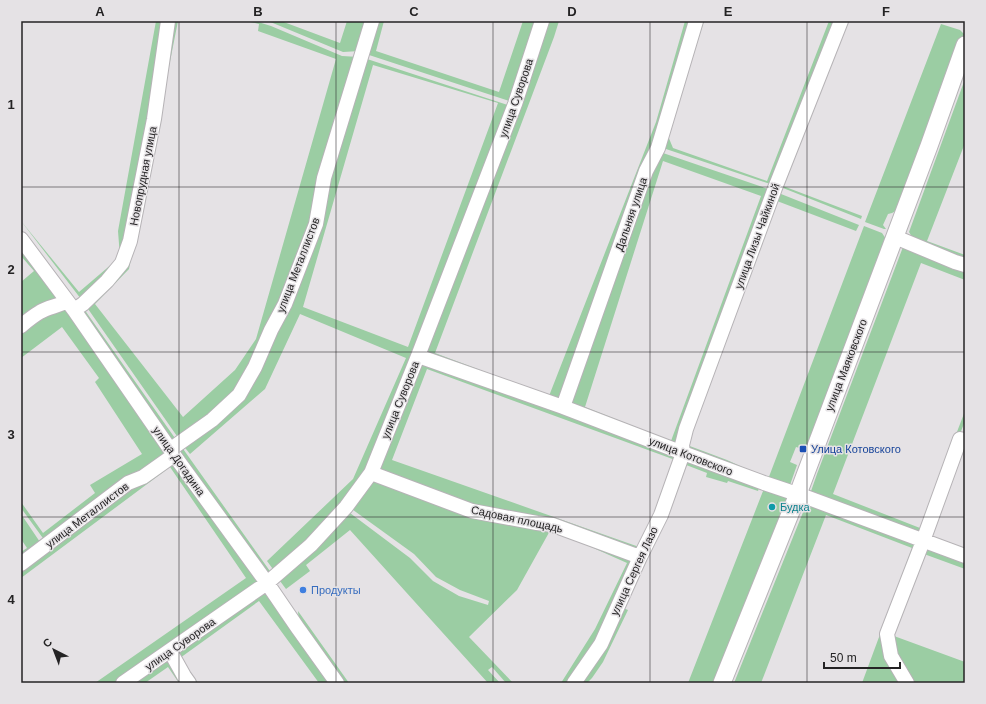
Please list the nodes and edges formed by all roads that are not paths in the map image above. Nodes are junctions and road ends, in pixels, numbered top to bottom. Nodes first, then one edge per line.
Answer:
1 (168, 21) edge
2 (372, 21) edge
3 (542, 21) edge
4 (696, 21) edge
5 (841, 21) edge
6 (965, 45) edge
7 (895, 237) junction
8 (21, 239) edge
9 (965, 264) edge
10 (71, 305) junction
11 (21, 326) edge
12 (418, 356) junction
13 (563, 407) junction
14 (963, 435) edge
15 (172, 452) junction
16 (683, 453) junction
17 (371, 473) junction
18 (798, 494) junction
19 (923, 541) junction
20 (965, 556) edge
21 (640, 557) junction
22 (21, 564) edge
23 (267, 583) junction
24 (170, 651) junction
25 (123, 683) edge
26 (189, 683) edge
27 (337, 683) edge
28 (574, 683) edge
29 (722, 683) edge
30 (907, 683) edge

1 - 10 street, Новопрудная улица
2 - 15 street, улица Металлистов
3 - 12 street, улица Суворова
4 - 13 street, Дальняя улица
5 - 16 street, улица Лизы Чайкиной
6 - 7 main road, улица Маяковского
7 - 9 street
7 - 18 main road, улица Маяковского
8 - 10 street, улица Догадина
10 - 11 street, Новопрудная улица
10 - 15 street, улица Догадина
12 - 13 street, улица Котовского
12 - 17 street, улица Суворова
13 - 16 street, улица Котовского
14 - 19 street
15 - 22 street, улица Металлистов
15 - 23 street, улица Догадина
16 - 18 street, улица Котовского
16 - 21 street, улица Сергея Лазо
17 - 21 street, Садовая площадь
17 - 23 street, улица Суворова
18 - 19 street, улица Котовского
18 - 29 main road, улица Маяковского
19 - 20 street, улица Котовского
19 - 30 street
21 - 28 street, улица Сергея Лазо
23 - 24 street, улица Суворова
23 - 27 street, улица Догадина
24 - 25 street, улица Суворова
24 - 26 street

